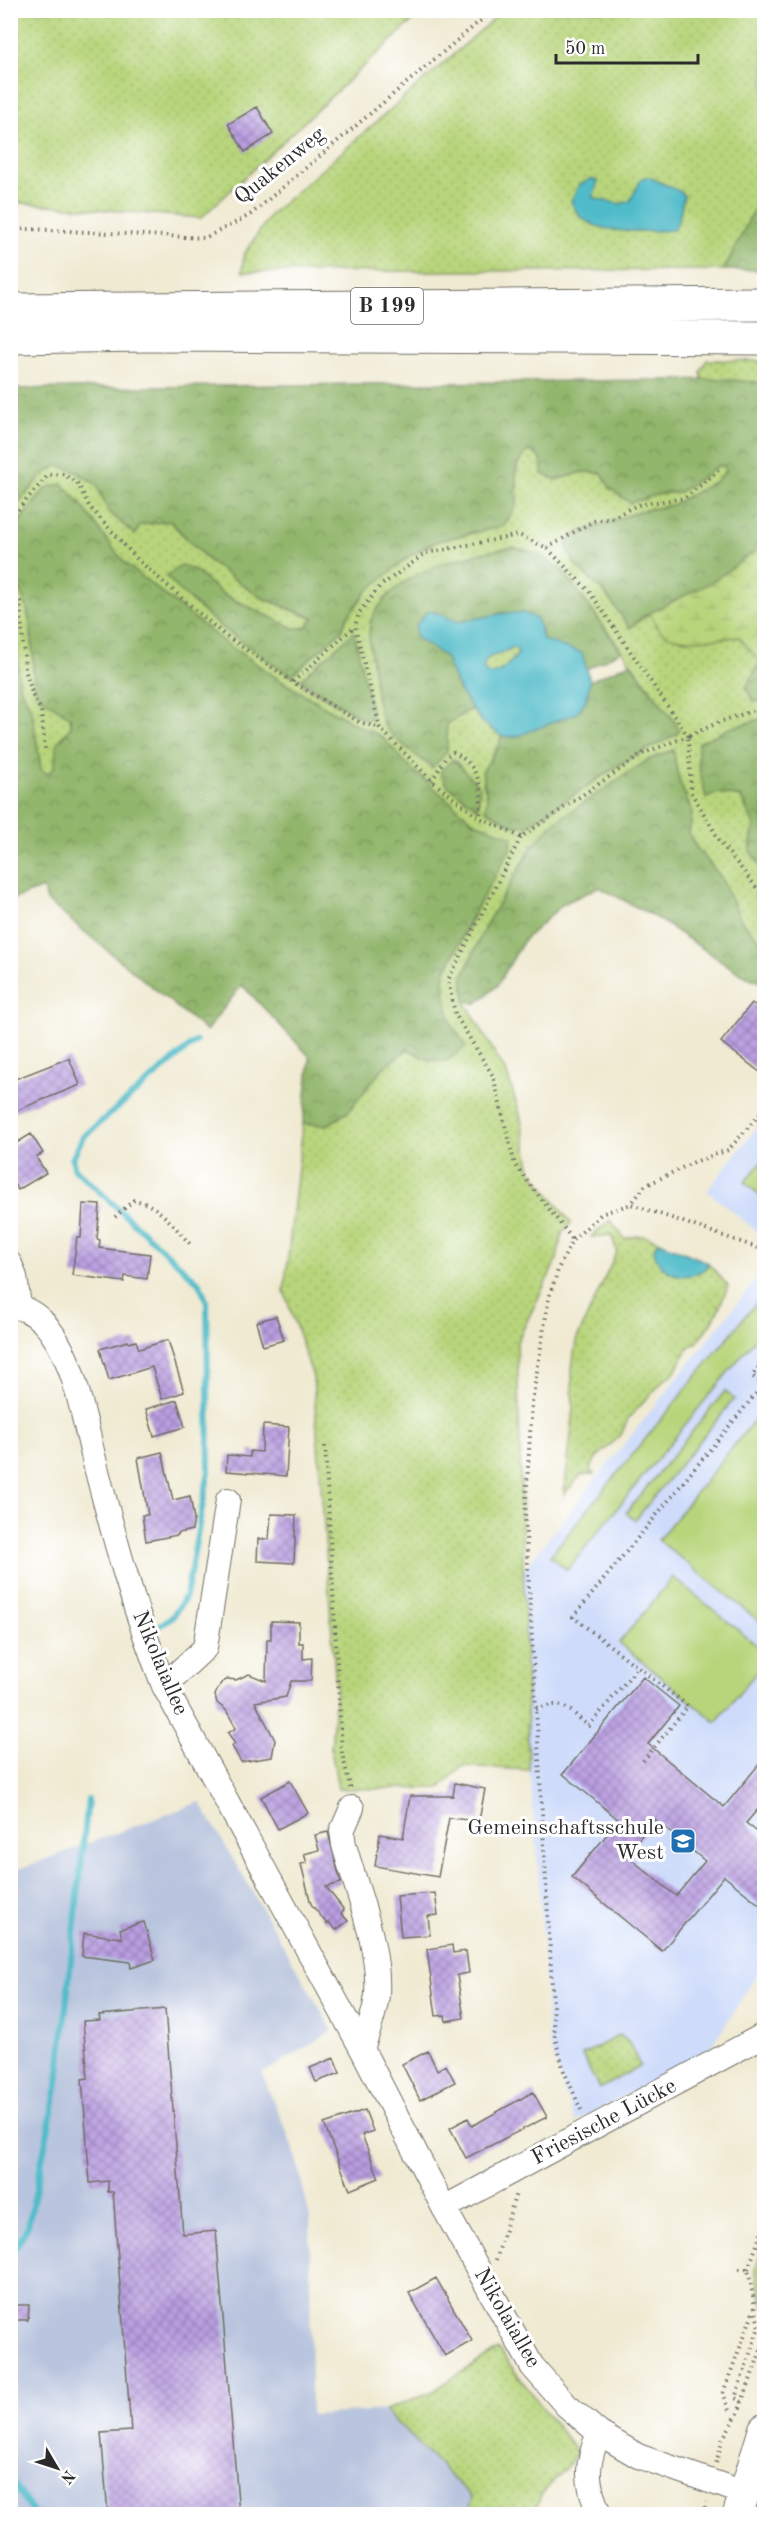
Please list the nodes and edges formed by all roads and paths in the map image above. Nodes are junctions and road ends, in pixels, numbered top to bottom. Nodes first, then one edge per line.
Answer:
1 (493, 10) edge
2 (10, 228) edge
3 (765, 304) edge
4 (10, 310) edge
5 (10, 337) edge
6 (765, 338) edge
7 (719, 471) dead end
8 (10, 519) edge
9 (547, 548) junction
10 (10, 586) edge
11 (355, 626) junction
12 (292, 682) junction
13 (765, 707) edge
14 (380, 728) junction
15 (688, 736) junction
16 (45, 749) dead end
17 (432, 782) junction
18 (480, 818) junction
19 (521, 837) junction
20 (765, 897) edge
21 (765, 1110) edge
22 (631, 1204) junction
23 (116, 1217) dead end
24 (573, 1240) junction
25 (191, 1245) dead end
26 (765, 1250) edge
27 (10, 1264) edge
28 (15, 1306) edge
29 (765, 1360) edge
30 (764, 1385) edge
31 (325, 1446) dead end
32 (228, 1500) dead end
33 (638, 1667) junction
34 (164, 1686) junction
35 (536, 1710) junction
36 (643, 1761) dead end
37 (352, 1808) joint
38 (765, 2035) edge
39 (362, 2049) junction
40 (589, 2130) junction
41 (518, 2168) junction
42 (444, 2208) junction
43 (765, 2226) edge
44 (738, 2269) dead end
45 (748, 2269) junction
46 (488, 2287) junction
47 (755, 2307) junction
48 (765, 2342) edge
49 (742, 2402) junction
50 (729, 2410) dead end
51 (765, 2428) edge
52 (599, 2433) junction
53 (711, 2482) junction
54 (741, 2504) edge
55 (599, 2514) edge

1 - 2 path, Quakenweg
3 - 4 highway, B 199
5 - 6 highway, B 199
7 - 9 path
8 - 12 path
9 - 11 path
9 - 15 path
10 - 16 path
11 - 12 path
11 - 14 path
12 - 14 path
13 - 15 path
14 - 17 path
15 - 19 path
15 - 20 path
17 - 18 path
17 - 18 path
18 - 19 path
19 - 24 path
21 - 22 path
22 - 24 path
22 - 26 path
23 - 25 path
24 - 35 path
27 - 28 street, Nikolaiallee
28 - 34 street, Nikolaiallee
29 - 30 path
30 - 33 path
31 - 37 path
32 - 34 street
33 - 35 path
33 - 36 path
34 - 39 street, Nikolaiallee
35 - 40 path
37 - 39 street
38 - 40 street, Friesische Lücke
39 - 42 street, Nikolaiallee
40 - 41 street, Friesische Lücke
41 - 42 street, Friesische Lücke
41 - 46 path
42 - 46 street, Nikolaiallee
43 - 45 path
44 - 45 path
45 - 47 path
46 - 52 street, Nikolaiallee
47 - 49 path
47 - 50 path
48 - 49 path
49 - 53 path
51 - 54 main road
52 - 53 street, Nikolaiallee
52 - 55 street
53 - 54 street, Nikolaiallee

